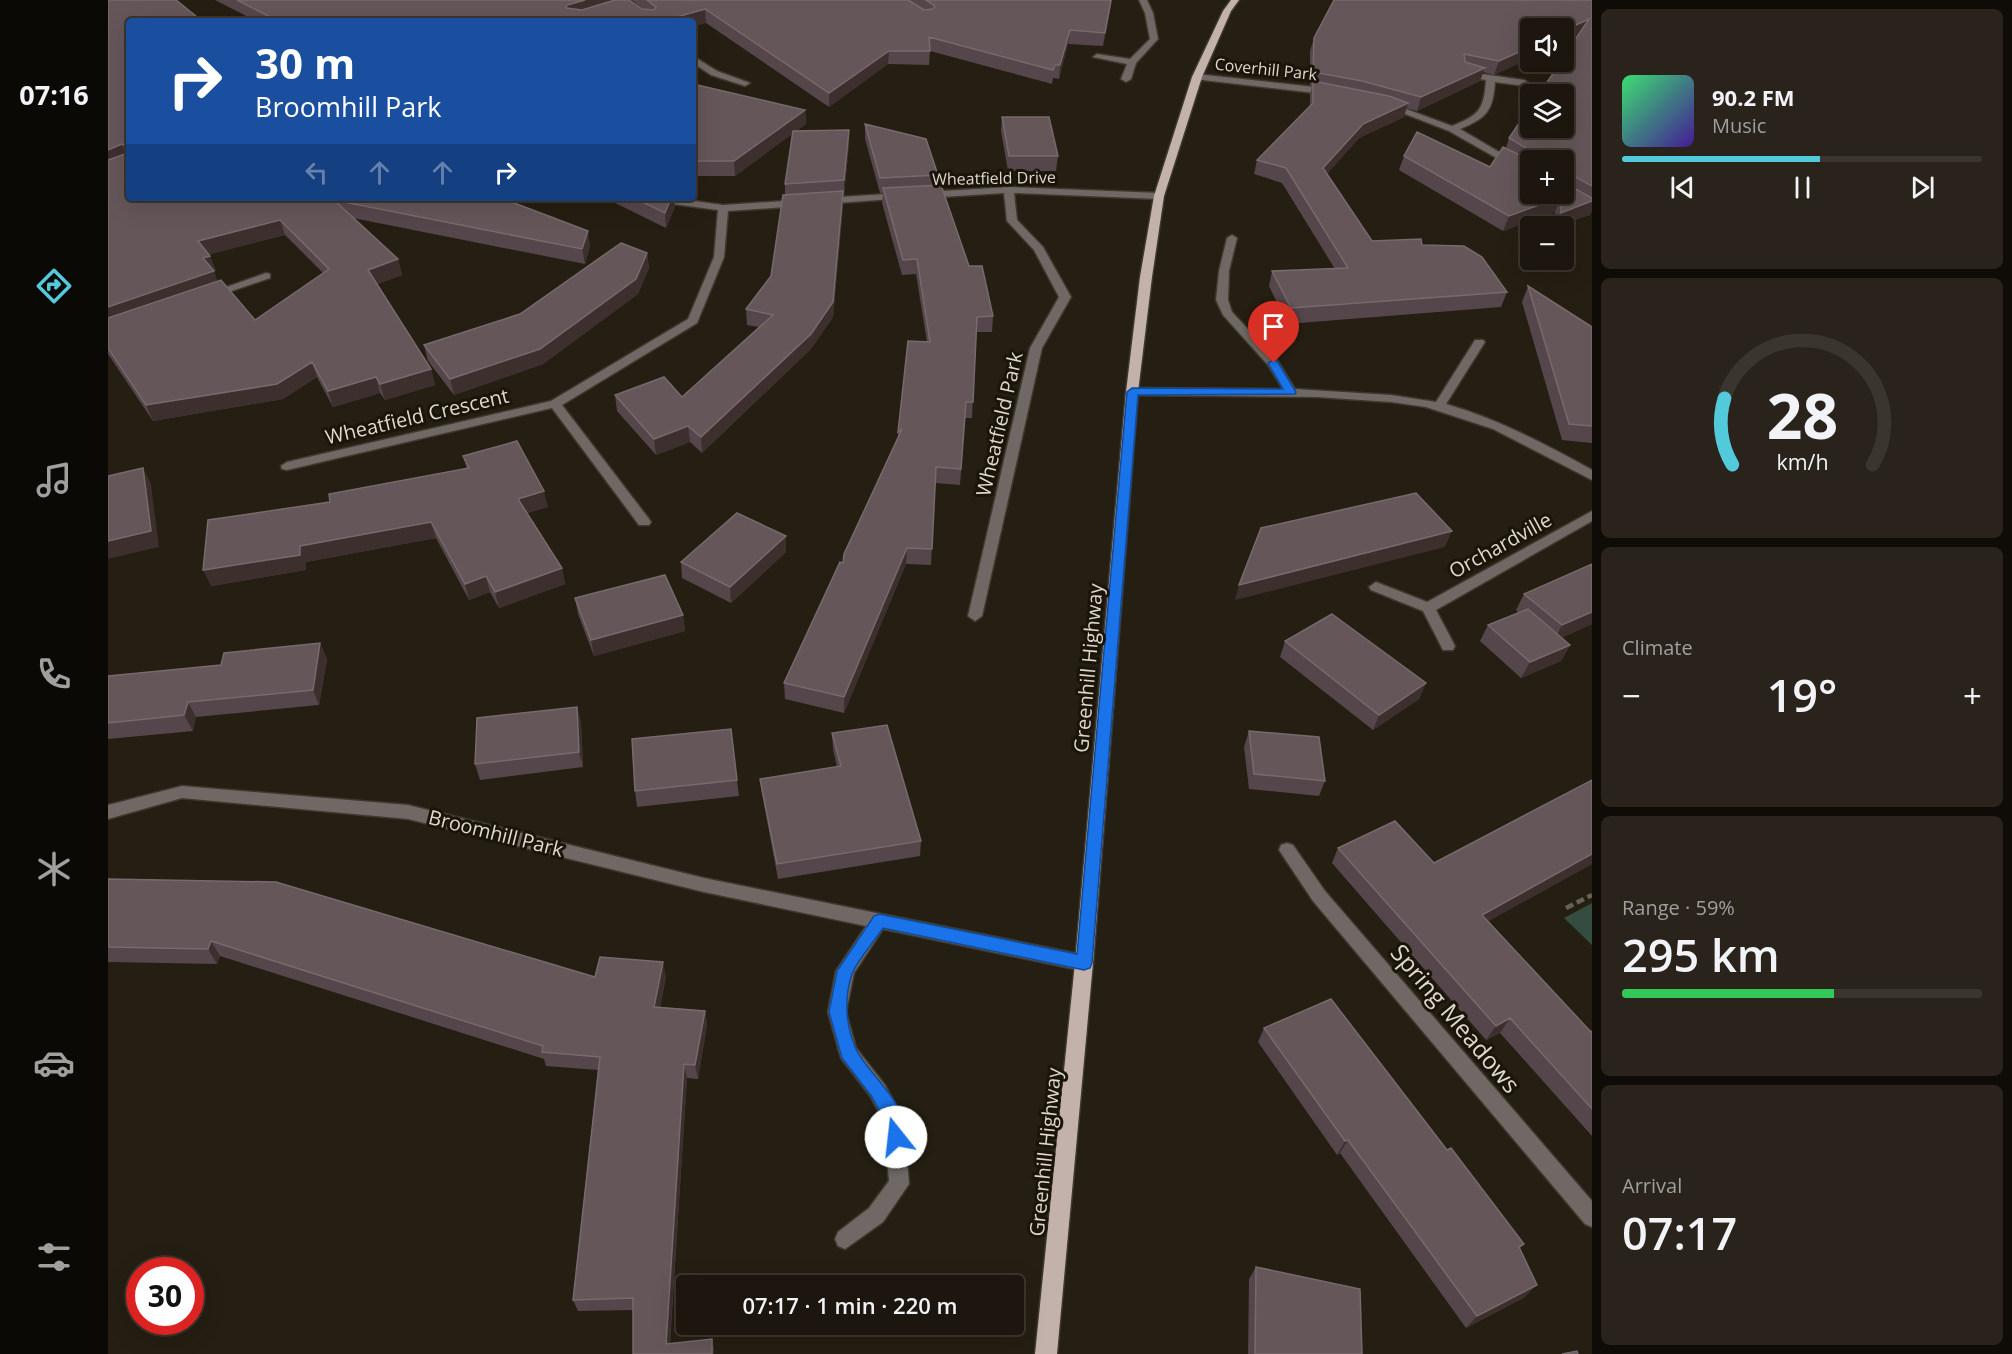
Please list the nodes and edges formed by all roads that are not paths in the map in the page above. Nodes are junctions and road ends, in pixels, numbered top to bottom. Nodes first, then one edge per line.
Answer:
1 (1143, 0) edge
2 (1235, 0) edge
3 (1097, 57) dead end
4 (696, 61) edge
5 (1132, 62) junction
6 (1473, 74) edge
7 (1197, 77) junction
8 (1126, 79) dead end
9 (1491, 80) junction
10 (745, 83) dead end
11 (1524, 83) dead end
12 (1341, 94) edge
13 (1373, 102) edge
14 (1452, 129) junction
15 (1520, 168) edge
16 (1009, 190) junction
17 (1159, 195) junction
18 (672, 201) edge
19 (723, 208) junction
20 (1232, 237) dead end
21 (266, 276) dead end
22 (198, 299) edge
23 (1479, 342) dead end
24 (1132, 392) junction
25 (1291, 392) junction
26 (555, 404) junction
27 (1438, 406) junction
28 (287, 466) dead end
29 (1592, 476) edge
30 (1592, 515) edge
31 (644, 522) dead end
32 (1376, 587) dead end
33 (1428, 608) junction
34 (975, 616) dead end
35 (1448, 646) dead end
36 (108, 812) edge
37 (1287, 850) dead end
38 (879, 921) junction
39 (1084, 963) junction
40 (1592, 1217) edge
41 (845, 1239) dead end
42 (1046, 1354) edge

1 - 5 street
2 - 7 main road, Greenhill Highway
3 - 5 street
4 - 10 street
5 - 8 street
6 - 9 street
7 - 12 street, Coverhill Park
7 - 17 main road, Greenhill Highway
9 - 11 street
9 - 14 street
13 - 14 street
14 - 15 street
16 - 17 street, Wheatfield Drive
16 - 19 street, Wheatfield Drive
16 - 34 street, Wheatfield Park
17 - 24 main road, Greenhill Highway
18 - 19 street, Wheatfield Drive
19 - 26 street, Wheatfield Crescent
20 - 25 street
21 - 22 street
23 - 27 street
24 - 25 street
24 - 39 main road, Greenhill Highway
25 - 27 street
26 - 28 street, Wheatfield Crescent
26 - 31 street
27 - 29 street
30 - 33 street, Orchardville
32 - 33 street
33 - 35 street
36 - 38 street, Broomhill Park
37 - 40 street, Spring Meadows
38 - 39 street, Broomhill Park
38 - 41 street
39 - 42 main road, Greenhill Highway

